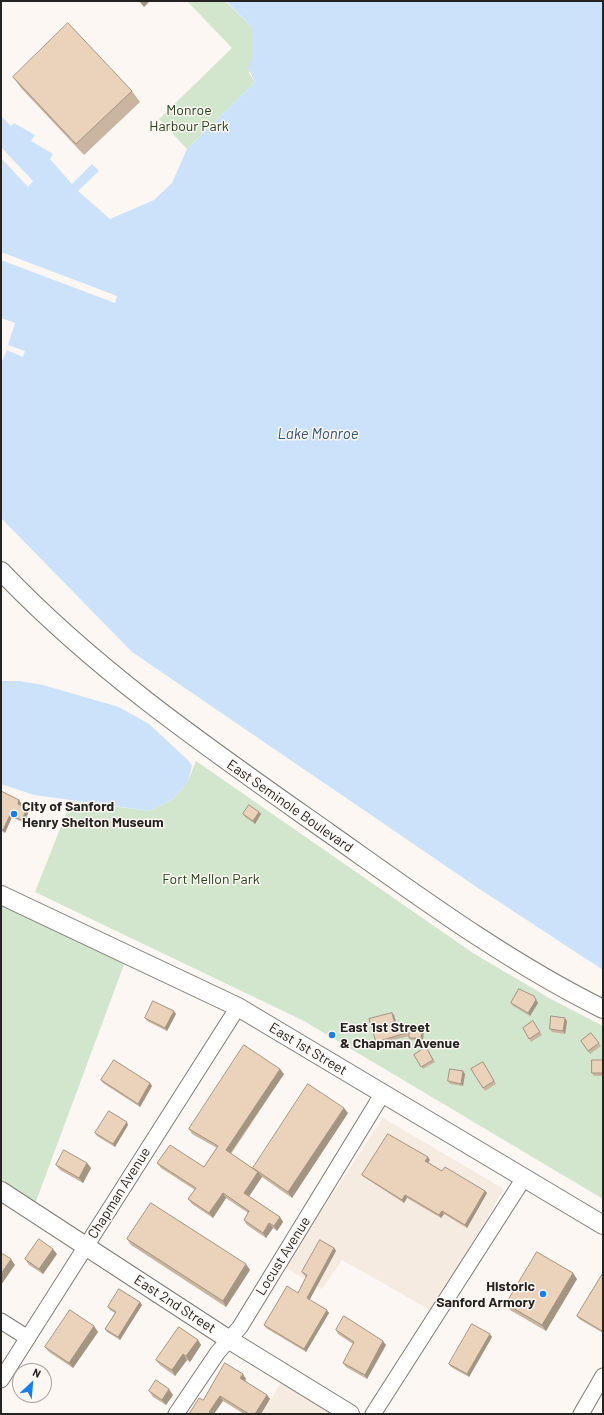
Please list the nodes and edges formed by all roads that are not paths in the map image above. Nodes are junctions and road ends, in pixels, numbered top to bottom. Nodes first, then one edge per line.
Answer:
1 (1, 571) edge
2 (1, 895) edge
3 (238, 1007) junction
4 (603, 1009) edge
5 (383, 1093) junction
6 (524, 1178) junction
7 (1, 1191) edge
8 (603, 1224) edge
9 (86, 1246) junction
10 (1, 1321) edge
11 (28, 1338) junction
12 (228, 1339) junction
13 (603, 1376) edge
14 (1, 1380) edge
15 (176, 1414) edge
16 (350, 1414) edge
17 (373, 1414) edge
18 (581, 1414) edge

1 - 4 street, East Seminole Boulevard
2 - 3 street, East 1st Street
3 - 5 street, East 1st Street
3 - 9 street, Chapman Avenue
5 - 6 street, East 1st Street
5 - 12 street, Locust Avenue
6 - 8 street, East 1st Street
6 - 17 street
7 - 9 street, East 2nd Street
9 - 11 street, Chapman Avenue
9 - 12 street, East 2nd Street
10 - 11 street
11 - 14 street, Chapman Avenue
12 - 15 street, Locust Avenue
12 - 16 street, East 2nd Street
13 - 18 street

